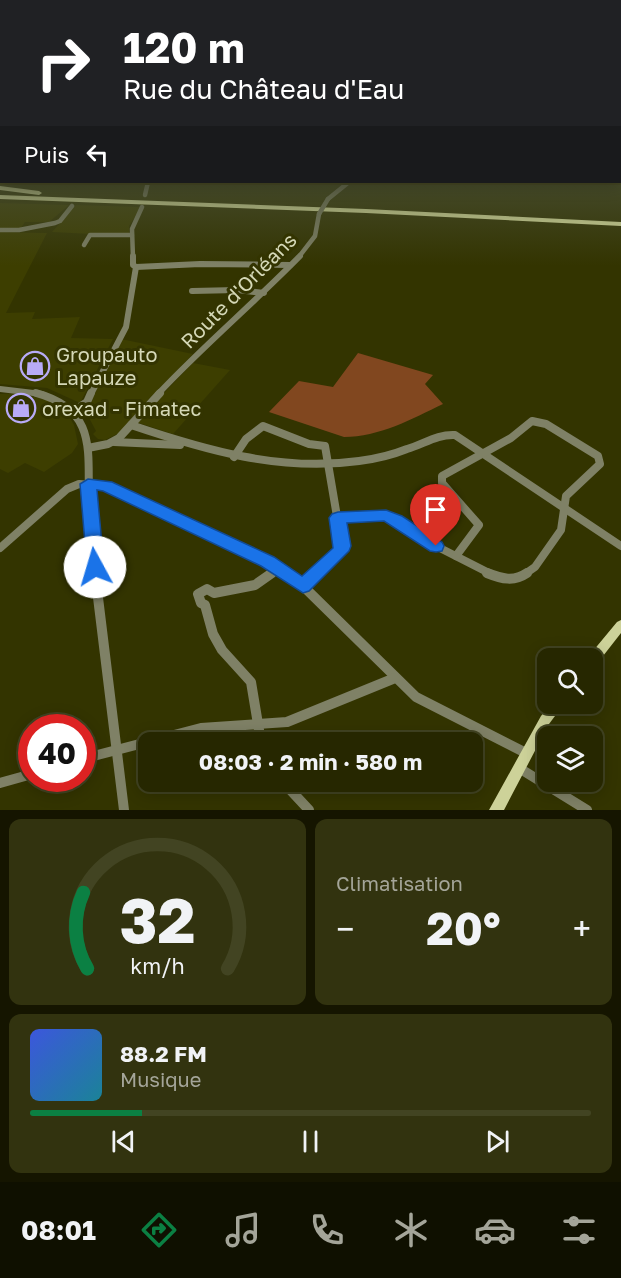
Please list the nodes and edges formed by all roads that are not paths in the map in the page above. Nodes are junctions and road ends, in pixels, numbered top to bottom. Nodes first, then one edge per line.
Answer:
1 (29, 191) edge
2 (146, 191) edge
3 (338, 191) edge
4 (145, 195) dead end
5 (0, 196) edge
6 (92, 197) junction
7 (72, 206) dead end
8 (142, 207) dead end
9 (621, 222) edge
10 (0, 230) edge
11 (132, 235) junction
12 (84, 245) dead end
13 (290, 265) junction
14 (136, 267) junction
15 (192, 291) dead end
16 (264, 293) junction
17 (0, 389) edge
18 (73, 411) junction
19 (131, 425) junction
20 (114, 442) junction
21 (186, 445) junction
22 (87, 448) junction
23 (484, 452) junction
24 (234, 457) junction
25 (329, 464) junction
26 (88, 484) junction
27 (564, 507) junction
28 (338, 518) junction
29 (621, 546) edge
30 (0, 549) edge
31 (456, 556) junction
32 (279, 568) junction
33 (303, 586) junction
34 (620, 628) edge
35 (603, 648) edge
36 (395, 678) junction
37 (550, 714) edge
38 (259, 725) junction
39 (260, 732) edge
40 (116, 750) junction
41 (526, 753) junction
42 (96, 755) edge
43 (519, 768) junction
44 (18, 778) edge
45 (0, 783) edge
46 (292, 792) edge
47 (124, 810) edge
48 (309, 810) edge
49 (496, 810) edge
50 (587, 810) edge

1 - 6 highway
2 - 4 street
3 - 13 street, Route d'Orléans, bridge
5 - 6 highway
5 - 9 highway
6 - 9 highway
7 - 10 street
8 - 11 street
11 - 12 street
11 - 14 street
13 - 14 street
13 - 16 street, Route d'Orléans
14 - 18 street
15 - 16 street
16 - 19 street, Route d'Orléans
17 - 18 street
18 - 22 street
19 - 20 street, Route d'Orléans
19 - 21 street
20 - 21 street
20 - 22 street
21 - 24 street
22 - 26 street
23 - 25 street
23 - 27 street
23 - 27 street
23 - 31 street
24 - 25 street
24 - 25 street
25 - 28 street
26 - 30 street
26 - 32 street
26 - 40 street
27 - 29 street
27 - 31 street
28 - 31 street
28 - 33 street
32 - 33 street
32 - 38 street
33 - 36 street
34 - 35 main road
36 - 38 street
36 - 41 street
37 - 41 main road
38 - 39 street
38 - 40 street
40 - 42 street
40 - 47 street
41 - 43 main road
43 - 49 main road
43 - 50 street
44 - 45 street
46 - 48 street

